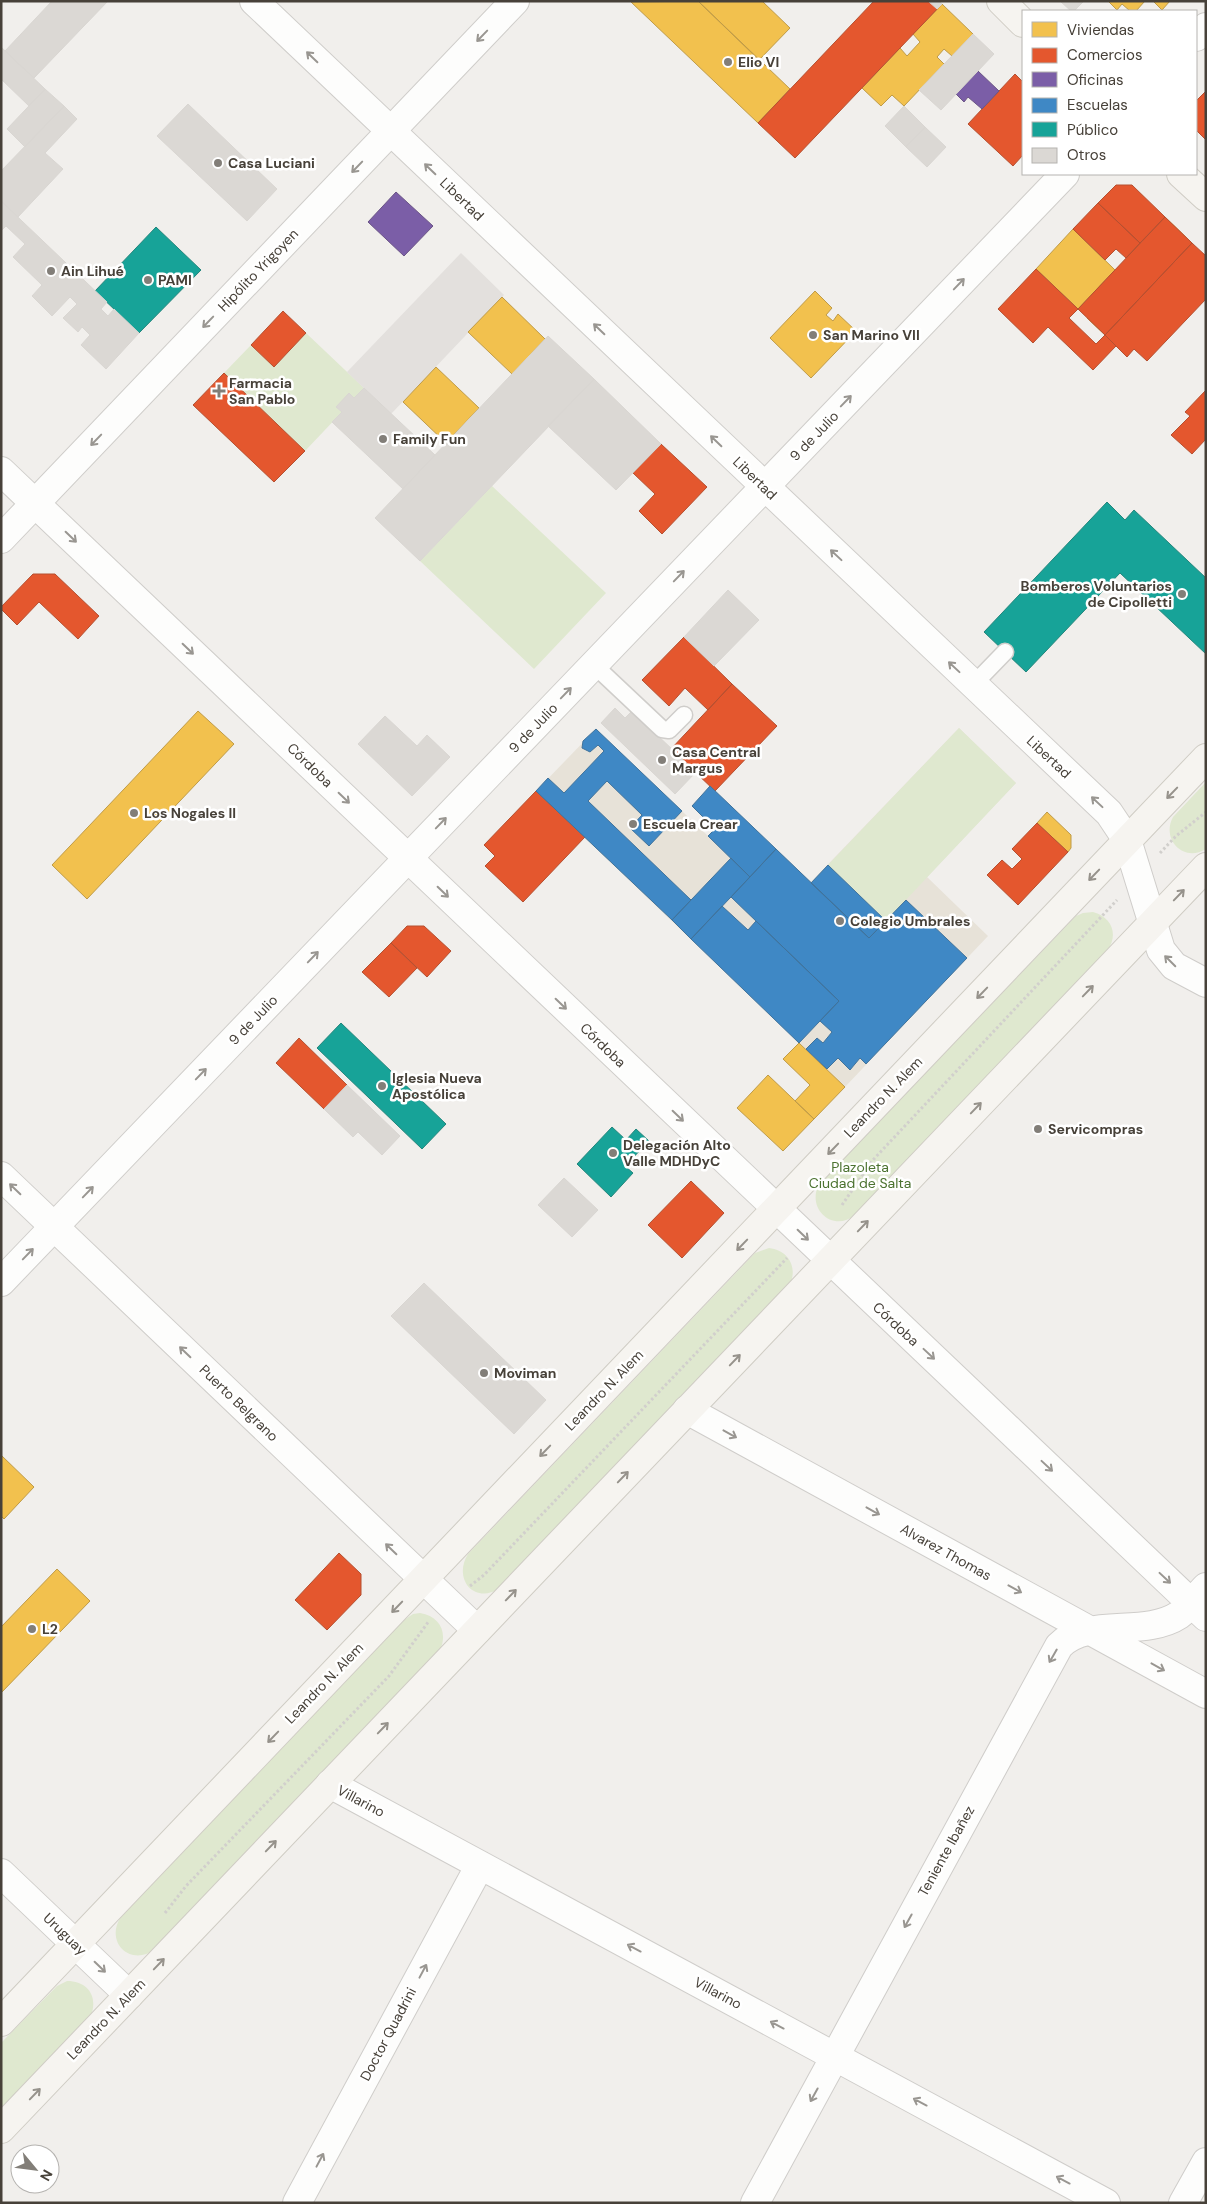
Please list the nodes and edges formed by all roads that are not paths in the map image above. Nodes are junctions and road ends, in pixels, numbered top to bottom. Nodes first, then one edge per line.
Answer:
1 (254, 1) edge
2 (515, 1) edge
3 (1001, 1) edge
4 (1022, 22) edge
5 (1206, 27) edge
6 (1197, 36) edge
7 (391, 132) junction
8 (1064, 175) edge
9 (1182, 175) edge
10 (1206, 197) edge
11 (1, 471) edge
12 (764, 487) junction
13 (35, 504) junction
14 (1, 539) edge
15 (1005, 652) dead end
16 (594, 665) junction
17 (974, 685) junction
18 (684, 715) dead end
19 (1206, 758) edge
20 (1127, 840) junction
21 (408, 858) junction
22 (1206, 867) edge
23 (1152, 923) junction
24 (1206, 983) edge
25 (1, 1176) edge
26 (776, 1209) junction
27 (54, 1227) junction
28 (830, 1261) junction
29 (1, 1282) edge
30 (687, 1410) junction
31 (423, 1579) junction
32 (1201, 1602) edge
33 (477, 1630) junction
34 (1092, 1631) junction
35 (1206, 1694) edge
36 (330, 1784) junction
37 (480, 1865) junction
38 (1, 1873) edge
39 (76, 1944) junction
40 (129, 1995) junction
41 (1, 2022) edge
42 (835, 2056) junction
43 (1, 2129) edge
44 (1206, 2162) edge
45 (297, 2203) edge
46 (755, 2203) edge
47 (1106, 2203) edge
48 (1183, 2203) edge

7 -> 1 street, Libertad
2 -> 7 street, Hipólito Yrigoyen
3 - 4 main road
5 - 6 street
12 -> 7 street, Libertad
7 -> 13 street, Hipólito Yrigoyen
12 -> 8 street, 9 de Julio
9 - 10 main road
11 - 13 street, Córdoba
16 -> 12 street, 9 de Julio
17 -> 12 street, Libertad
13 - 14 street, Hipólito Yrigoyen
13 -> 21 street, Córdoba
15 - 17 lane
16 - 18 lane
21 -> 16 street, 9 de Julio
20 -> 17 street, Libertad
19 -> 20 main road, Leandro N. Alem
20 - 23 street, Libertad
20 -> 26 main road, Leandro N. Alem
21 -> 26 street, Córdoba
27 -> 21 street, 9 de Julio
23 -> 22 main road, Leandro N. Alem
24 -> 23 street, Libertad
28 -> 23 main road, Leandro N. Alem
27 -> 25 street, Puerto Belgrano
26 -> 28 street, Córdoba
26 -> 31 main road, Leandro N. Alem
29 -> 27 street, 9 de Julio
31 -> 27 street, Puerto Belgrano
30 -> 28 main road, Leandro N. Alem
28 -> 32 street, Córdoba
33 -> 30 main road, Leandro N. Alem
30 -> 34 street, Alvarez Thomas
31 - 33 street, Puerto Belgrano
31 -> 39 main road, Leandro N. Alem
32 - 34 street, Teniente Ibañez
36 -> 33 main road, Leandro N. Alem
34 -> 35 street, Alvarez Thomas
34 -> 42 street, Teniente Ibañez
36 - 37 street, Villarino
40 -> 36 main road, Leandro N. Alem
42 -> 37 street, Villarino
45 -> 37 street, Doctor Quadrini
38 - 39 street, Uruguay
39 -> 40 street, Uruguay
39 - 41 main road, Leandro N. Alem
43 -> 40 main road, Leandro N. Alem
42 -> 46 street, Teniente Ibañez
47 -> 42 street, Villarino
44 - 48 street

